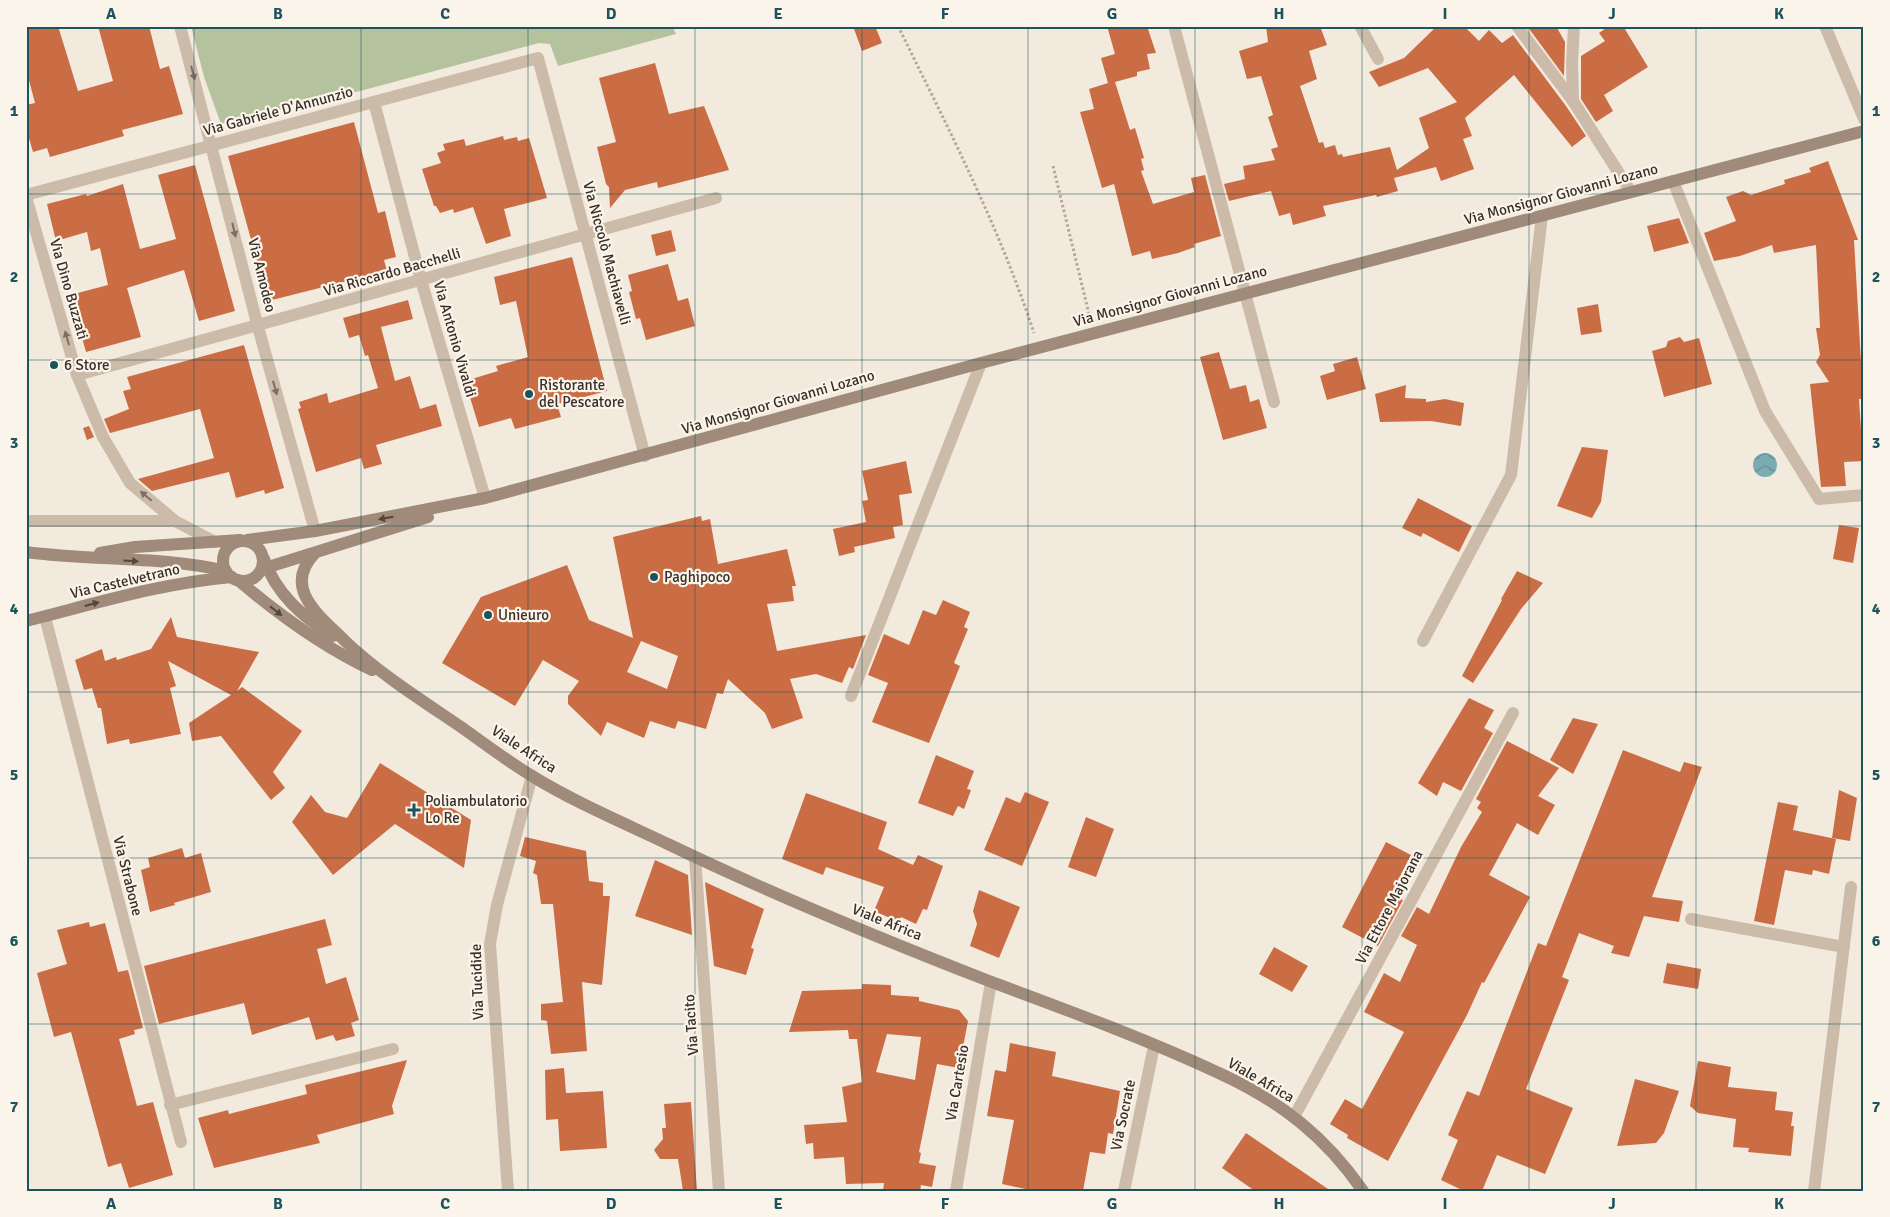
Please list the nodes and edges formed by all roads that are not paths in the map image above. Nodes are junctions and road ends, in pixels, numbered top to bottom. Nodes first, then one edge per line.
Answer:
1 (180, 26) edge
2 (1174, 26) edge
3 (1360, 26) edge
4 (1517, 26) edge
5 (1574, 26) edge
6 (1825, 26) edge
7 (538, 58) joint
8 (1378, 59) dead end
9 (1573, 101) junction
10 (374, 102) junction
11 (1864, 119) edge
12 (1864, 131) edge
13 (212, 145) junction
14 (1673, 181) junction
15 (1631, 192) junction
16 (26, 196) edge
17 (716, 198) dead end
18 (1542, 216) junction
19 (585, 235) junction
20 (421, 280) junction
21 (1245, 293) junction
22 (258, 327) junction
23 (981, 363) junction
24 (77, 375) junction
25 (1274, 402) dead end
26 (645, 456) junction
27 (1864, 495) edge
28 (485, 498) junction
29 (26, 520) edge
30 (175, 521) junction
31 (315, 531) junction
32 (244, 540) junction
33 (215, 542) junction
34 (26, 552) edge
35 (314, 553) junction
36 (83, 556) junction
37 (264, 565) junction
38 (232, 576) junction
39 (45, 617) junction
40 (26, 622) edge
41 (1423, 641) dead end
42 (358, 653) junction
43 (392, 680) junction
44 (850, 696) dead end
45 (1513, 713) dead end
46 (532, 776) junction
47 (695, 857) junction
48 (1851, 887) dead end
49 (1691, 919) dead end
50 (1844, 947) junction
51 (991, 982) junction
52 (1154, 1046) junction
53 (393, 1049) dead end
54 (170, 1105) junction
55 (1294, 1118) junction
56 (181, 1142) dead end
57 (508, 1191) edge
58 (719, 1191) edge
59 (956, 1191) edge
60 (1124, 1191) edge
61 (1363, 1191) edge
62 (1814, 1191) edge

1 -> 13 street, Via Amodeo
2 - 21 street
3 - 8 street
4 - 9 street
5 - 9 street
6 - 11 street
7 - 10 street, Via Gabriele D'Annunzio
7 - 19 street, Via Niccolò Machiavelli
9 - 15 street
10 - 13 street, Via Gabriele D'Annunzio
10 - 20 street, Via Antonio Vivaldi
12 - 14 main road, Via Monsignor Giovanni Lozano
13 - 16 street, Via Gabriele D'Annunzio
13 -> 22 street, Via Amodeo
14 - 15 main road, Via Monsignor Giovanni Lozano
14 - 27 street
15 - 18 main road, Via Monsignor Giovanni Lozano
24 -> 16 street, Via Dino Buzzati
17 - 19 street, Via Riccardo Bacchelli
18 - 21 main road, Via Monsignor Giovanni Lozano
18 - 41 street
19 - 20 street, Via Riccardo Bacchelli
19 - 26 street, Via Niccolò Machiavelli
20 - 22 street, Via Riccardo Bacchelli
20 - 28 street, Via Antonio Vivaldi
21 - 23 main road, Via Monsignor Giovanni Lozano
21 - 25 street
22 - 24 street, Via Riccardo Bacchelli
22 -> 31 street, Via Amodeo
23 - 26 main road, Via Monsignor Giovanni Lozano
23 - 44 street
30 -> 24 street, Via Dino Buzzati
26 - 28 main road, Via Monsignor Giovanni Lozano
28 -> 31 main road
28 - 35 main road
29 - 30 street
30 - 33 street, Via Dino Buzzati
31 - 32 main road
32 - 33 main road
32 - 37 main road
32 - 38 main road
33 - 36 main road
34 - 36 main road
35 - 37 main road
35 - 42 main road
36 -> 38 main road
37 - 38 main road
37 - 42 main road
39 -> 38 main road, Via Castelvetrano
38 -> 43 main road
39 - 40 main road, Via Castelvetrano
39 - 54 street, Via Strabone
42 - 43 main road
43 - 46 main road, Viale Africa
45 - 55 street, Via Ettore Majorana
46 - 47 main road, Viale Africa
46 - 57 street, Via Tucidide
47 - 51 main road, Viale Africa
47 - 58 street, Via Tacito
48 - 50 street
49 - 50 street
50 - 62 street
51 - 52 main road, Viale Africa
51 - 59 street, Via Cartesio
52 - 55 main road, Viale Africa
52 - 60 street, Via Socrate
53 - 54 street
54 - 56 street, Via Strabone
55 - 61 main road, Viale Africa

